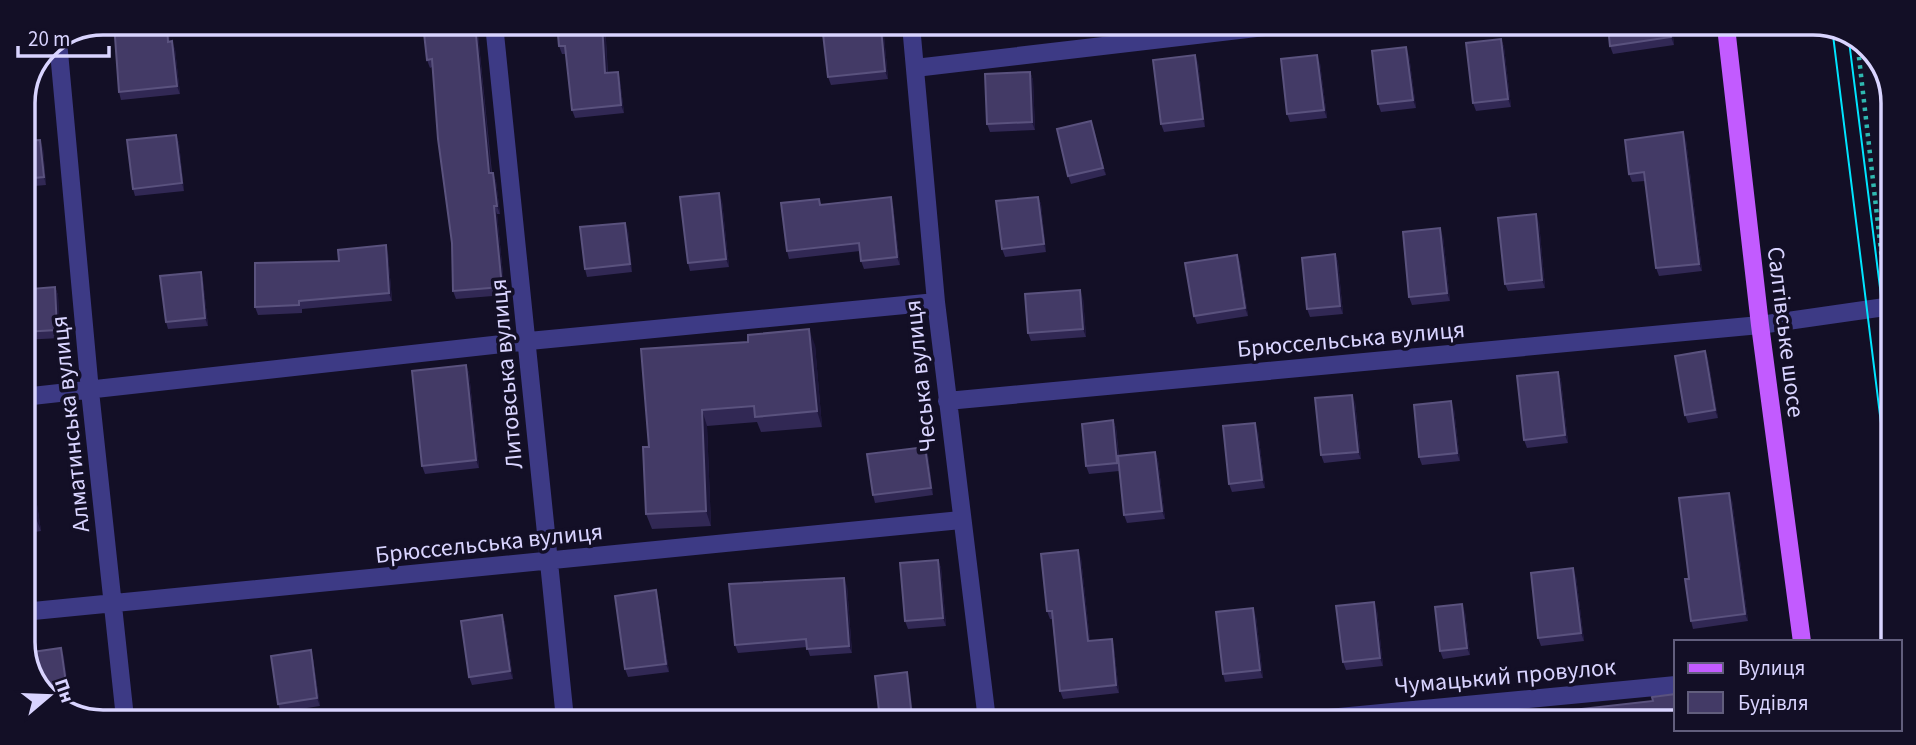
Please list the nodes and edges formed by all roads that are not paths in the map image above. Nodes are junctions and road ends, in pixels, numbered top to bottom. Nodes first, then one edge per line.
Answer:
1 (496, 35) edge
2 (912, 35) edge
3 (1197, 35) edge
4 (1727, 35) edge
5 (59, 51) edge
6 (915, 68) junction
7 (936, 302) junction
8 (1881, 307) edge
9 (1760, 325) junction
10 (528, 341) junction
11 (90, 391) junction
12 (35, 396) edge
13 (947, 401) junction
14 (961, 520) junction
15 (548, 562) junction
16 (114, 603) junction
17 (35, 611) edge
18 (1802, 640) edge
19 (1674, 685) edge
20 (124, 710) edge
21 (564, 710) edge
22 (986, 710) edge
23 (1413, 710) edge

1 - 10 street, Литовська вулиця
2 - 6 street, Чеська вулиця
3 - 6 street
4 - 9 main road, Салтівське шосе
5 - 11 street, Алматинська вулиця
6 - 7 street, Чеська вулиця
7 - 10 street
7 - 13 street, Чеська вулиця
8 - 9 street, Брюссельська вулиця
9 - 13 street, Брюссельська вулиця
9 - 18 main road, Салтівське шосе
10 - 11 street
10 - 15 street, Литовська вулиця
11 - 12 street
11 - 16 street, Алматинська вулиця
13 - 14 street, Чеська вулиця
14 - 15 street, Брюссельська вулиця
14 - 22 street, Чеська вулиця
15 - 16 street, Брюссельська вулиця
15 - 21 street, Литовська вулиця
16 - 17 street, Брюссельська вулиця
16 - 20 street, Алматинська вулиця
19 - 23 street, Чумацький провулок

